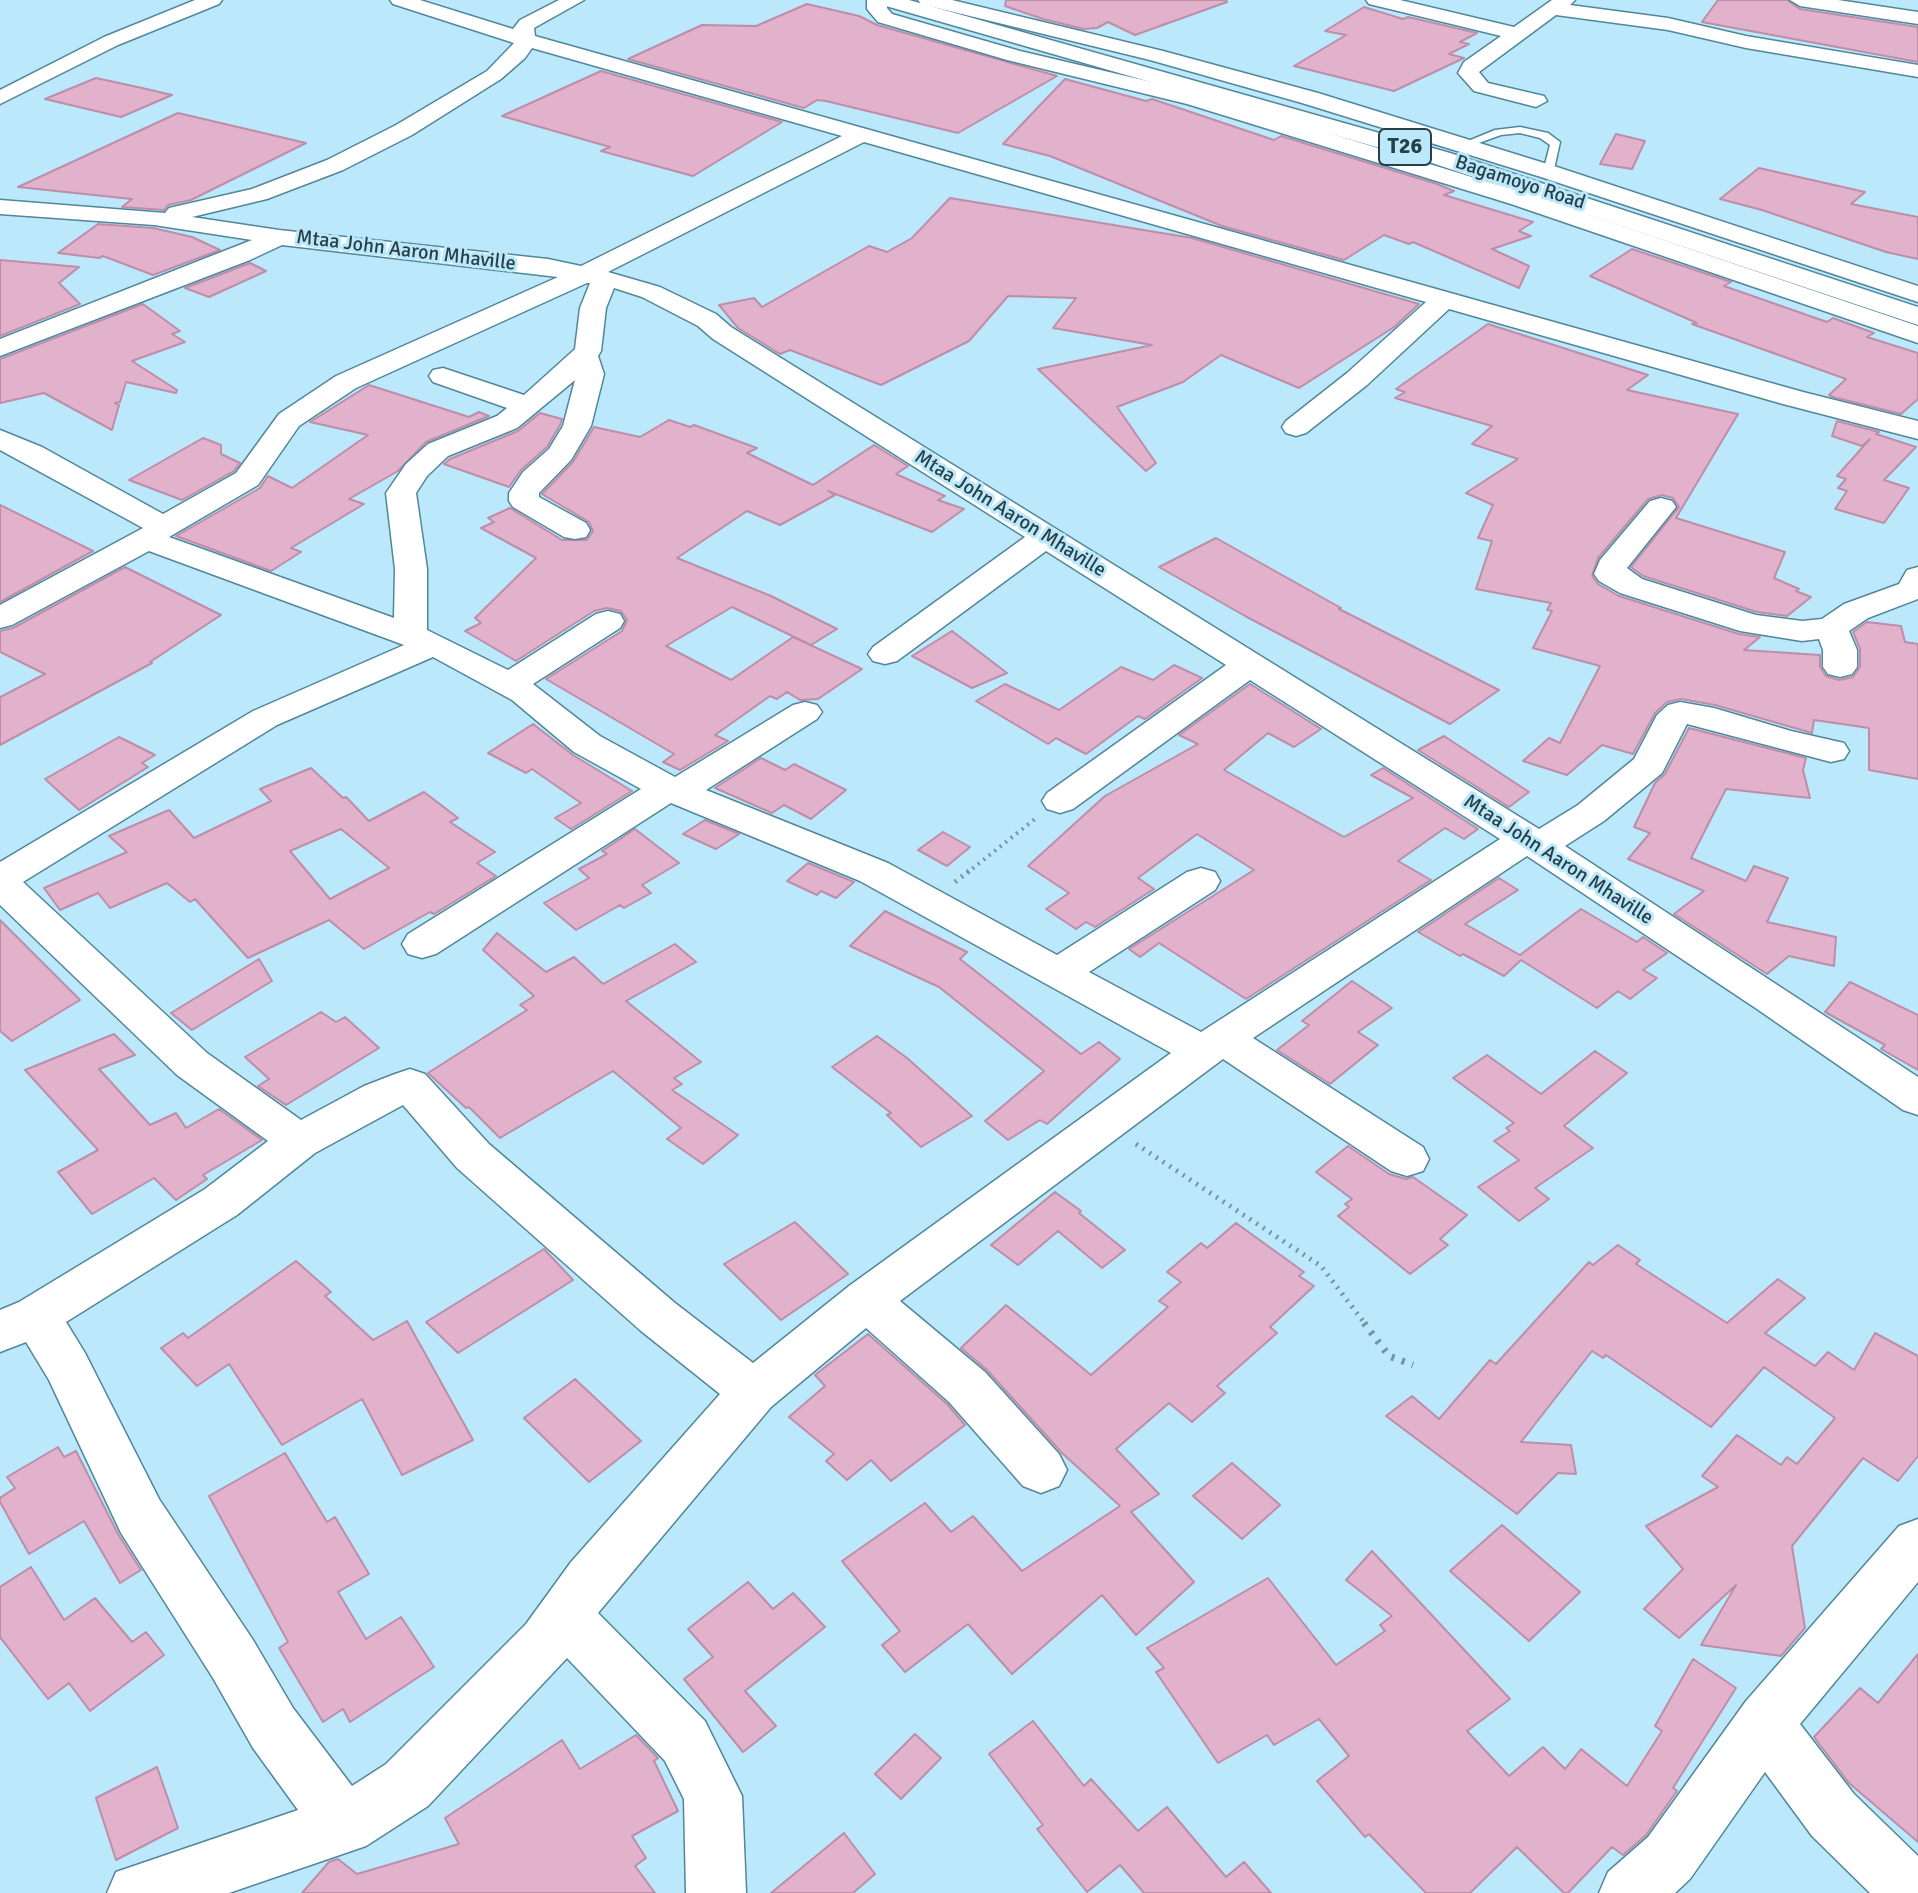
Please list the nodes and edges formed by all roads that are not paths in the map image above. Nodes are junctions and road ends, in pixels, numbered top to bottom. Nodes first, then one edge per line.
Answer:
1 (212, 0) edge
2 (400, 0) edge
3 (574, 0) edge
4 (877, 0) edge
5 (886, 0) edge
6 (928, 0) edge
7 (1376, 0) edge
8 (1800, 0) edge
9 (1556, 3) edge
10 (1918, 18) edge
11 (1519, 34) junction
12 (526, 40) junction
13 (1918, 71) edge
14 (0, 80) edge
15 (33, 82) junction
16 (0, 98) edge
17 (1536, 101) dead end
18 (1288, 120) junction
19 (861, 135) junction
20 (1462, 146) junction
21 (1549, 172) junction
22 (0, 207) edge
23 (154, 218) junction
24 (279, 237) junction
25 (595, 276) junction
26 (1918, 294) edge
27 (1444, 300) junction
28 (1918, 316) edge
29 (1918, 335) edge
30 (0, 348) edge
31 (584, 355) junction
32 (443, 376) dead end
33 (527, 406) junction
34 (1296, 427) dead end
35 (1918, 430) edge
36 (0, 439) edge
37 (1661, 507) dead end
38 (575, 530) dead end
39 (155, 534) junction
40 (1046, 536) junction
41 (1918, 577) edge
42 (0, 618) edge
43 (608, 621) dead end
44 (1831, 628) junction
45 (422, 639) junction
46 (885, 654) dead end
47 (1248, 665) junction
48 (1840, 667) dead end
49 (510, 684) junction
50 (805, 712) dead end
51 (1831, 751) dead end
52 (673, 790) junction
53 (1060, 801) road end
54 (1533, 843) junction
55 (0, 881) edge
56 (1201, 881) dead end
57 (422, 944) dead end
58 (1058, 973) junction
59 (1212, 1045) junction
60 (1918, 1099) edge
61 (299, 1141) junction
62 (1407, 1159) dead end
63 (866, 1300) junction
64 (18, 1324) edge
65 (753, 1392) junction
66 (1041, 1470) dead end
67 (1918, 1543) edge
68 (564, 1617) junction
69 (1766, 1721) junction
70 (345, 1825) junction
71 (137, 1893) edge
72 (716, 1893) edge
73 (1629, 1893) edge
74 (1913, 1893) edge

1 - 15 street
2 - 12 street
3 - 12 street
4 - 18 street
5 - 18 highway, Bagamoyo Road / T26
6 - 20 street
7 - 11 street
8 - 10 street
9 - 11 street
9 - 13 street
11 - 17 street
12 - 19 street
12 - 23 street
14 - 15 street
15 - 16 street
18 - 28 highway, Bagamoyo Road / T26
18 - 29 street
19 - 25 street
19 - 27 street
20 - 21 street
20 - 21 lane
21 - 26 street
22 - 23 street, Mtaa John Aaron Mhaville
23 - 24 street, Mtaa John Aaron Mhaville
24 - 25 street, Mtaa John Aaron Mhaville
24 - 30 street
25 - 31 street
25 - 39 street
25 - 40 street, Mtaa John Aaron Mhaville
27 - 34 street
27 - 35 street
31 - 33 street
31 - 38 street
32 - 33 street
33 - 45 street
36 - 39 street
37 - 44 street
39 - 42 street
39 - 45 street
40 - 46 street
40 - 47 street, Mtaa John Aaron Mhaville
41 - 44 street
43 - 49 street
44 - 48 street
45 - 49 street
45 - 55 street
47 - 53 street
47 - 54 street, Mtaa John Aaron Mhaville
49 - 52 street
50 - 52 street
51 - 54 street
52 - 57 street
52 - 58 street
54 - 59 street
54 - 60 street, Mtaa John Aaron Mhaville
55 - 61 street
56 - 58 street
58 - 59 street
59 - 62 street
59 - 63 street
61 - 64 street
61 - 65 street
63 - 65 street
63 - 66 street
64 - 70 street
65 - 68 street
67 - 69 street
68 - 70 street
68 - 72 street
69 - 73 street
69 - 74 street
70 - 71 street

